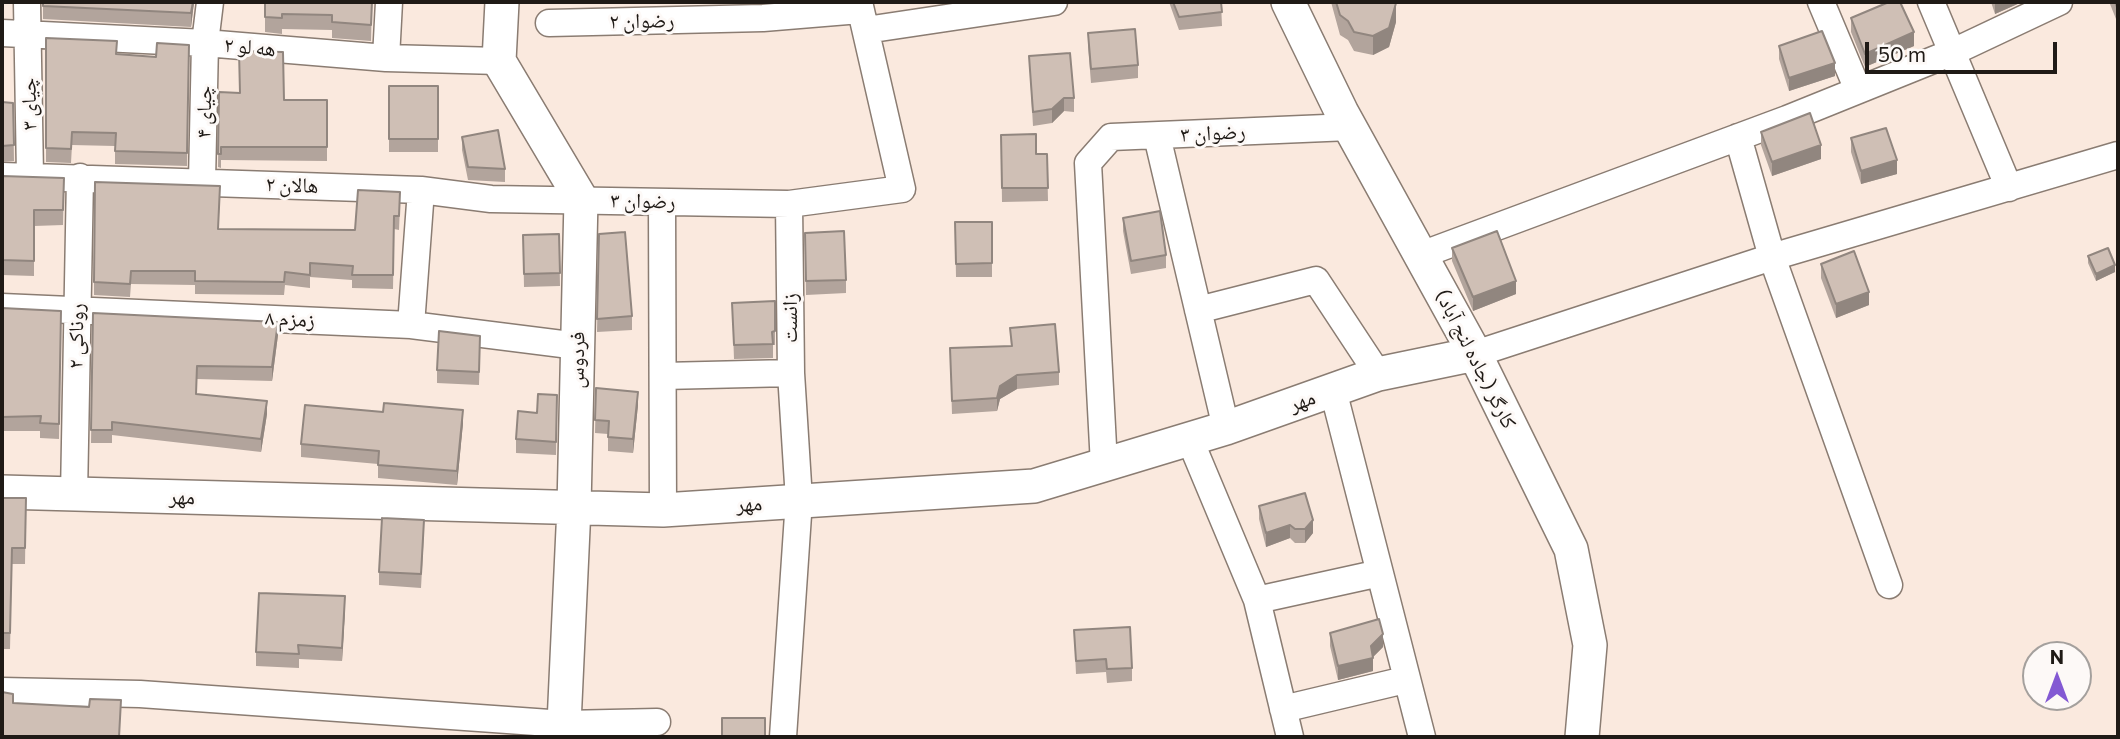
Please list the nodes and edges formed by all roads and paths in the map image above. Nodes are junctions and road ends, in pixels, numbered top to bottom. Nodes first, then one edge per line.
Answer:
1 (27, 2) edge
2 (210, 2) edge
3 (389, 2) edge
4 (502, 2) edge
5 (1054, 2) edge
6 (1287, 2) edge
7 (1821, 2) edge
8 (1931, 2) edge
9 (2058, 2) edge
10 (762, 10) edge
11 (862, 14) edge
12 (549, 23) dead end
13 (28, 32) junction
14 (2, 33) edge
15 (205, 43) junction
16 (1953, 52) junction
17 (386, 58) junction
18 (499, 61) junction
19 (1858, 90) junction
20 (1350, 127) junction
21 (1157, 136) junction
22 (1738, 137) junction
23 (2118, 155) edge
24 (2, 176) edge
25 (30, 176) junction
26 (80, 177) junction
27 (202, 181) junction
28 (2009, 188) junction
29 (421, 190) junction
30 (581, 199) junction
31 (662, 202) junction
32 (789, 204) junction
33 (1421, 254) junction
34 (1772, 257) junction
35 (2, 307) edge
36 (76, 309) junction
37 (1198, 310) junction
38 (411, 325) junction
39 (578, 346) junction
40 (1475, 354) junction
41 (791, 373) junction
42 (1378, 374) junction
43 (663, 376) junction
44 (1333, 390) junction
45 (1226, 428) junction
46 (1190, 440) junction
47 (1104, 465) junction
48 (2, 492) edge
49 (74, 495) junction
50 (799, 500) junction
51 (575, 507) junction
52 (663, 510) junction
53 (1380, 573) junction
54 (1889, 585) dead end
55 (1256, 600) junction
56 (1405, 680) junction
57 (2, 691) edge
58 (1283, 709) junction
59 (657, 722) dead end
60 (559, 731) edge
61 (783, 737) edge
62 (1290, 737) edge
63 (1422, 737) edge
64 (1582, 737) edge

1 - 13 street, چیای ۳
2 - 15 street, چیای ۴
3 - 17 street
4 - 18 street
5 - 11 street, رضوان ۲
6 - 20 street, کارگر (جاده لنج آباد)
7 - 19 street
8 - 16 street
9 - 16 street
10 - 11 street, رضوان ۲
10 - 12 street, رضوان ۲
11 - 32 street
13 - 14 street, هه لو ۲
13 - 15 street, هه لو ۲
13 - 25 street, چیای ۳
15 - 17 street, هه لو ۲
15 - 27 street, چیای ۴
16 - 19 street
16 - 28 street
17 - 18 street, هه لو ۲
18 - 30 street
19 - 22 street
20 - 21 street, رضوان ۳
20 - 33 street, کارگر (جاده لنج آباد)
21 - 37 street
21 - 47 street, رضوان ۳
22 - 33 street
22 - 34 street
23 - 28 street
24 - 25 street, هالان ۲
25 - 26 street, هالان ۲
26 - 27 street, هالان ۲
26 - 36 street, روناکی ۲
27 - 29 street, هالان ۲
28 - 34 street
29 - 30 street, هالان ۲
29 - 38 street
30 - 31 street, رضوان ۳
30 - 39 street, فردوس
31 - 32 street, رضوان ۳
31 - 43 street
32 - 41 street, زانست
33 - 40 street, کارگر (جاده لنج آباد)
34 - 40 street
34 - 54 street
35 - 36 street, زمزم ۸
36 - 38 street, زمزم ۸
36 - 49 street, روناکی ۲
37 - 42 street
37 - 45 street
38 - 39 street, زمزم ۸
39 - 51 street, فردوس
40 - 42 street, مهر
40 - 64 street, کارگر (جاده لنج آباد)
41 - 43 street
41 - 50 street, زانست
42 - 44 street, مهر
43 - 52 street
44 - 45 street, مهر
44 - 53 street
45 - 46 street, مهر
46 - 47 street, مهر
46 - 55 street
47 - 50 street, مهر
48 - 49 street, مهر
49 - 51 street, مهر
50 - 52 street, مهر
50 - 61 street, زانست
51 - 52 street, مهر
51 - 60 street, فردوس
53 - 55 street
53 - 56 street
55 - 58 street
56 - 58 street
56 - 63 street
57 - 60 street
58 - 62 street
59 - 60 street

